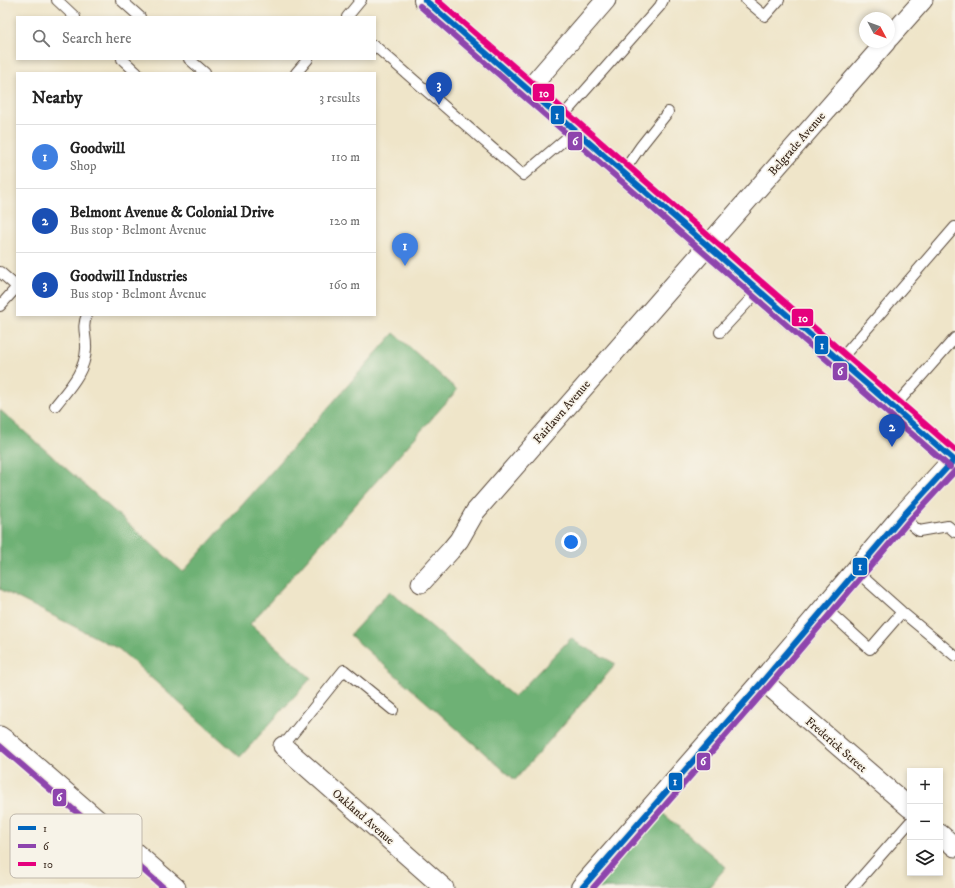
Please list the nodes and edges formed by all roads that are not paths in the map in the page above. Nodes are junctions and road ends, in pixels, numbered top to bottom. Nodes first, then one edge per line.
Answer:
1 (57, 0) edge
2 (120, 0) edge
3 (361, 0) edge
4 (425, 0) edge
5 (606, 0) edge
6 (663, 0) edge
7 (746, 0) edge
8 (779, 0) edge
9 (923, 0) edge
10 (74, 16) edge
11 (139, 16) edge
12 (348, 16) edge
13 (895, 31) edge
14 (376, 47) edge
15 (881, 48) edge
16 (123, 60) edge
17 (189, 60) edge
18 (307, 60) edge
19 (136, 72) edge
20 (204, 72) edge
21 (297, 72) edge
22 (529, 89) junction
23 (668, 112) dead end
24 (569, 124) junction
25 (623, 172) junction
26 (955, 227) edge
27 (708, 245) junction
28 (0, 272) edge
29 (16, 286) edge
30 (16, 288) edge
31 (759, 290) junction
32 (0, 306) edge
33 (87, 316) edge
34 (720, 332) dead end
35 (955, 338) edge
36 (840, 360) junction
37 (55, 406) dead end
38 (894, 407) junction
39 (954, 460) edge
40 (902, 517) junction
41 (955, 532) edge
42 (856, 571) junction
43 (422, 583) dead end
44 (825, 608) junction
45 (902, 612) junction
46 (955, 656) edge
47 (763, 681) junction
48 (393, 710) dead end
49 (0, 736) edge
50 (283, 746) joint
51 (907, 805) edge
52 (89, 814) edge
53 (907, 825) edge
54 (943, 837) edge
55 (955, 847) edge
56 (142, 862) edge
57 (169, 886) edge
58 (444, 888) edge
59 (583, 888) edge
60 (852, 888) edge

1 - 10 lane
2 - 11 lane
3 - 12 lane
4 - 22 main road
5 - 22 street
6 - 24 lane
7 - 8 lane
9 - 13 street
14 - 24 lane
15 - 27 street, Belgrade Avenue
16 - 19 lane
17 - 20 lane
18 - 21 lane
22 - 24 main road
23 - 25 lane
24 - 25 main road
25 - 27 main road
26 - 36 lane
27 - 31 main road
27 - 43 street, Fairlawn Avenue
28 - 29 lane
30 - 32 lane
31 - 34 lane
31 - 36 main road
33 - 37 lane
35 - 38 lane
36 - 38 main road
38 - 39 main road
39 - 40 main road
40 - 41 lane
40 - 42 main road
42 - 44 main road
42 - 45 lane
44 - 45 lane
44 - 47 main road
45 - 46 lane
47 - 51 street, Frederick Street
47 - 59 main road
48 - 50 lane
49 - 52 street
50 - 58 street, Oakland Avenue
53 - 60 lane
54 - 55 street
56 - 57 street

